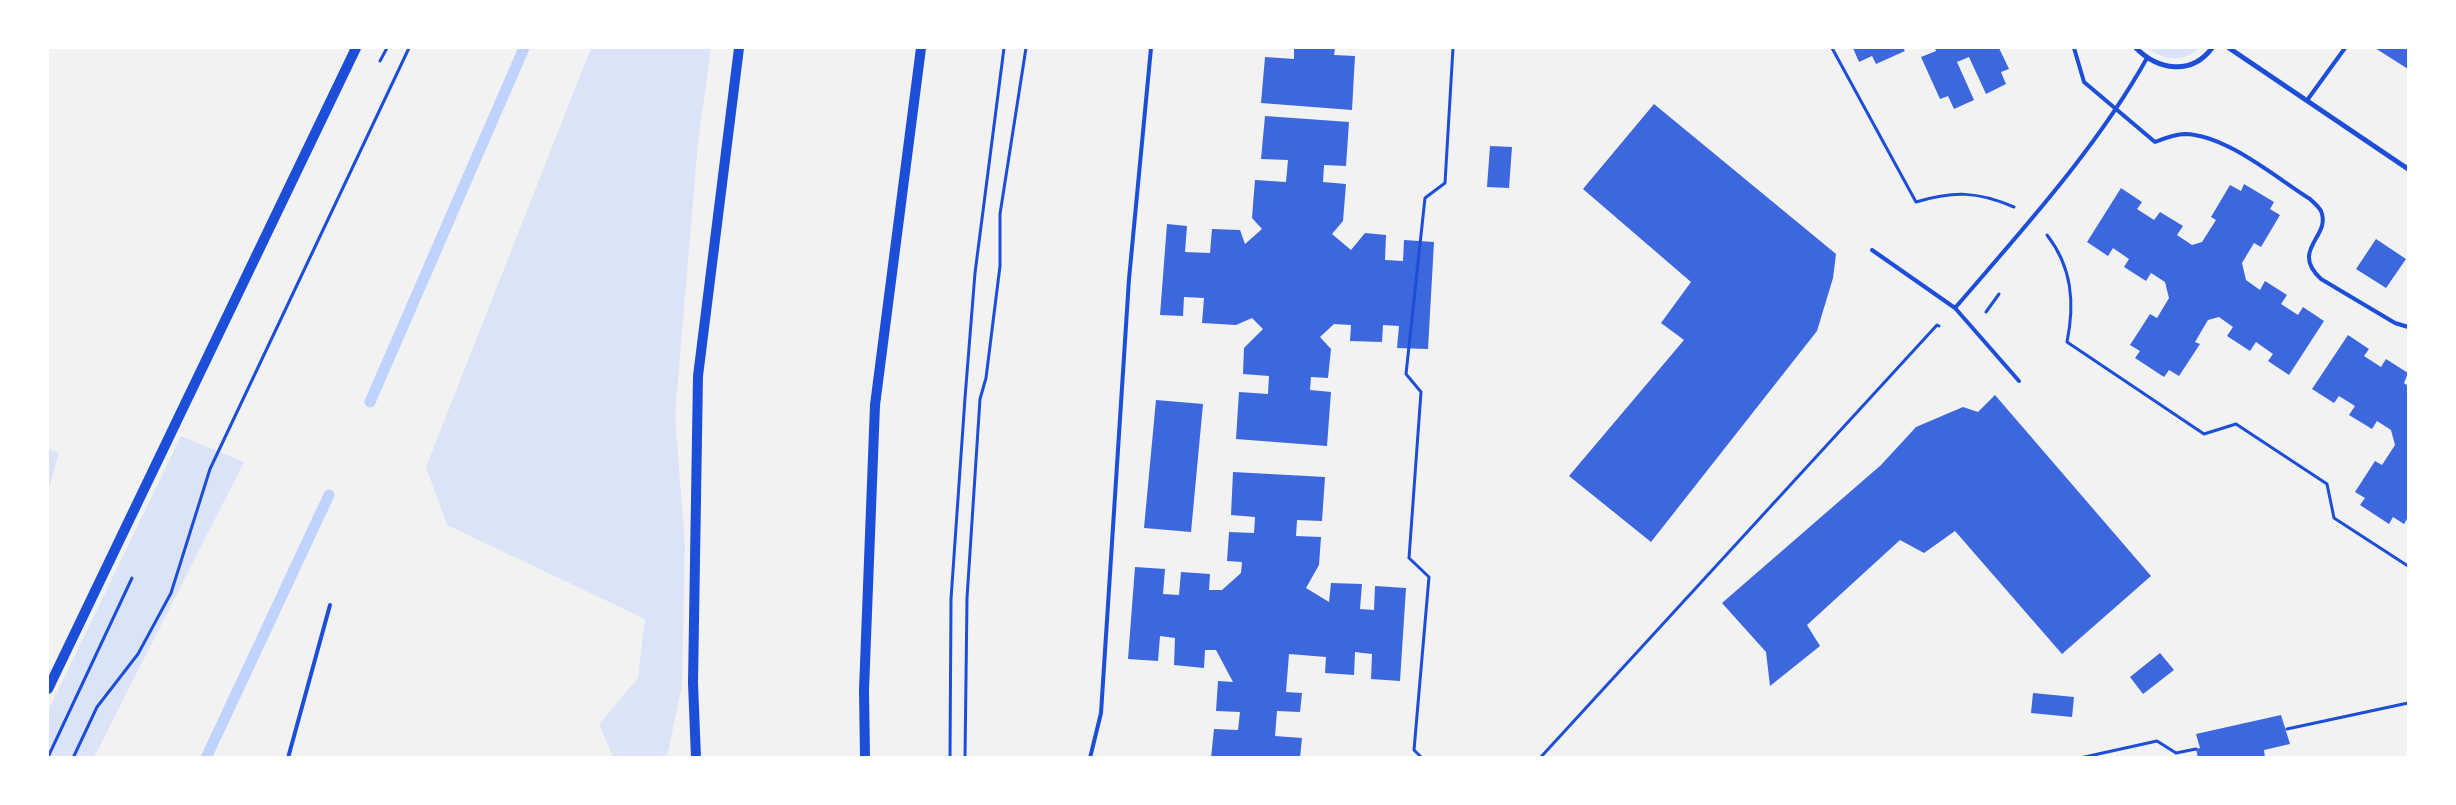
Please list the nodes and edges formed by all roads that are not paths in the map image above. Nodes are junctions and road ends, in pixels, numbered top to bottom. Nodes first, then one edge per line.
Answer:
1 (356, 48) edge
2 (739, 48) edge
3 (921, 48) edge
4 (1152, 48) edge
5 (2074, 48) edge
6 (2136, 48) edge
7 (2212, 48) edge
8 (2229, 48) edge
9 (2345, 48) edge
10 (2146, 58) junction
11 (2308, 99) junction
12 (2116, 108) junction
13 (2408, 169) edge
14 (1872, 250) dead end
15 (1955, 308) junction
16 (2408, 327) edge
17 (2019, 381) dead end
18 (330, 605) dead end
19 (48, 689) edge
20 (288, 758) edge
21 (696, 758) edge
22 (865, 758) edge
23 (1090, 758) edge

1 - 19 main road
2 - 21 main road
3 - 22 main road
4 - 23 lane
5 - 12 lane
6 - 10 street
7 - 10 street
8 - 11 street
9 - 11 lane
10 - 12 lane
11 - 13 street
12 - 15 lane
12 - 16 lane
14 - 15 lane
15 - 17 lane
18 - 20 lane

